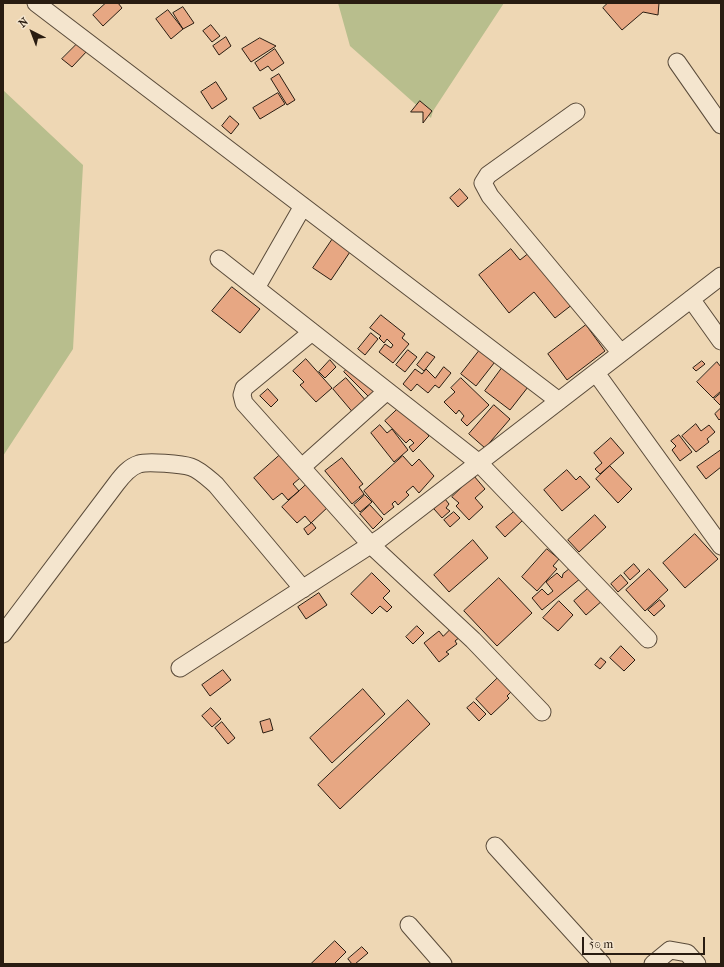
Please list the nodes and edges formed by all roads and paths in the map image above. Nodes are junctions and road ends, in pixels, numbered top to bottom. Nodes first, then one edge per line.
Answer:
1 (44, 5) edge
2 (678, 62) dead end
3 (576, 112) dead end
4 (721, 125) edge
5 (303, 206) junction
6 (219, 259) dead end
7 (721, 276) edge
8 (256, 288) junction
9 (691, 299) junction
10 (312, 332) junction
11 (721, 341) edge
12 (621, 353) junction
13 (596, 373) junction
14 (387, 391) junction
15 (559, 400) junction
16 (479, 463) junction
17 (302, 467) junction
18 (371, 545) junction
19 (721, 546) edge
20 (303, 589) junction
21 (3, 634) edge
22 (648, 639) dead end
23 (180, 668) dead end
24 (542, 712) dead end
25 (495, 846) dead end
26 (409, 925) dead end
27 (443, 964) edge
28 (602, 964) edge
29 (654, 964) edge
30 (697, 964) edge

1 - 5 street
2 - 4 street
3 - 12 street
5 - 8 street
5 - 15 street
6 - 8 street
7 - 9 street
8 - 10 street
9 - 11 street
9 - 12 street
10 - 14 street
10 - 17 street
12 - 13 street
13 - 15 street
13 - 19 street
14 - 16 street
14 - 17 street
15 - 16 street
16 - 18 street
16 - 22 street
17 - 18 street
18 - 20 street
18 - 24 street
20 - 21 street
20 - 23 street
25 - 28 street
26 - 27 street
29 - 30 street

